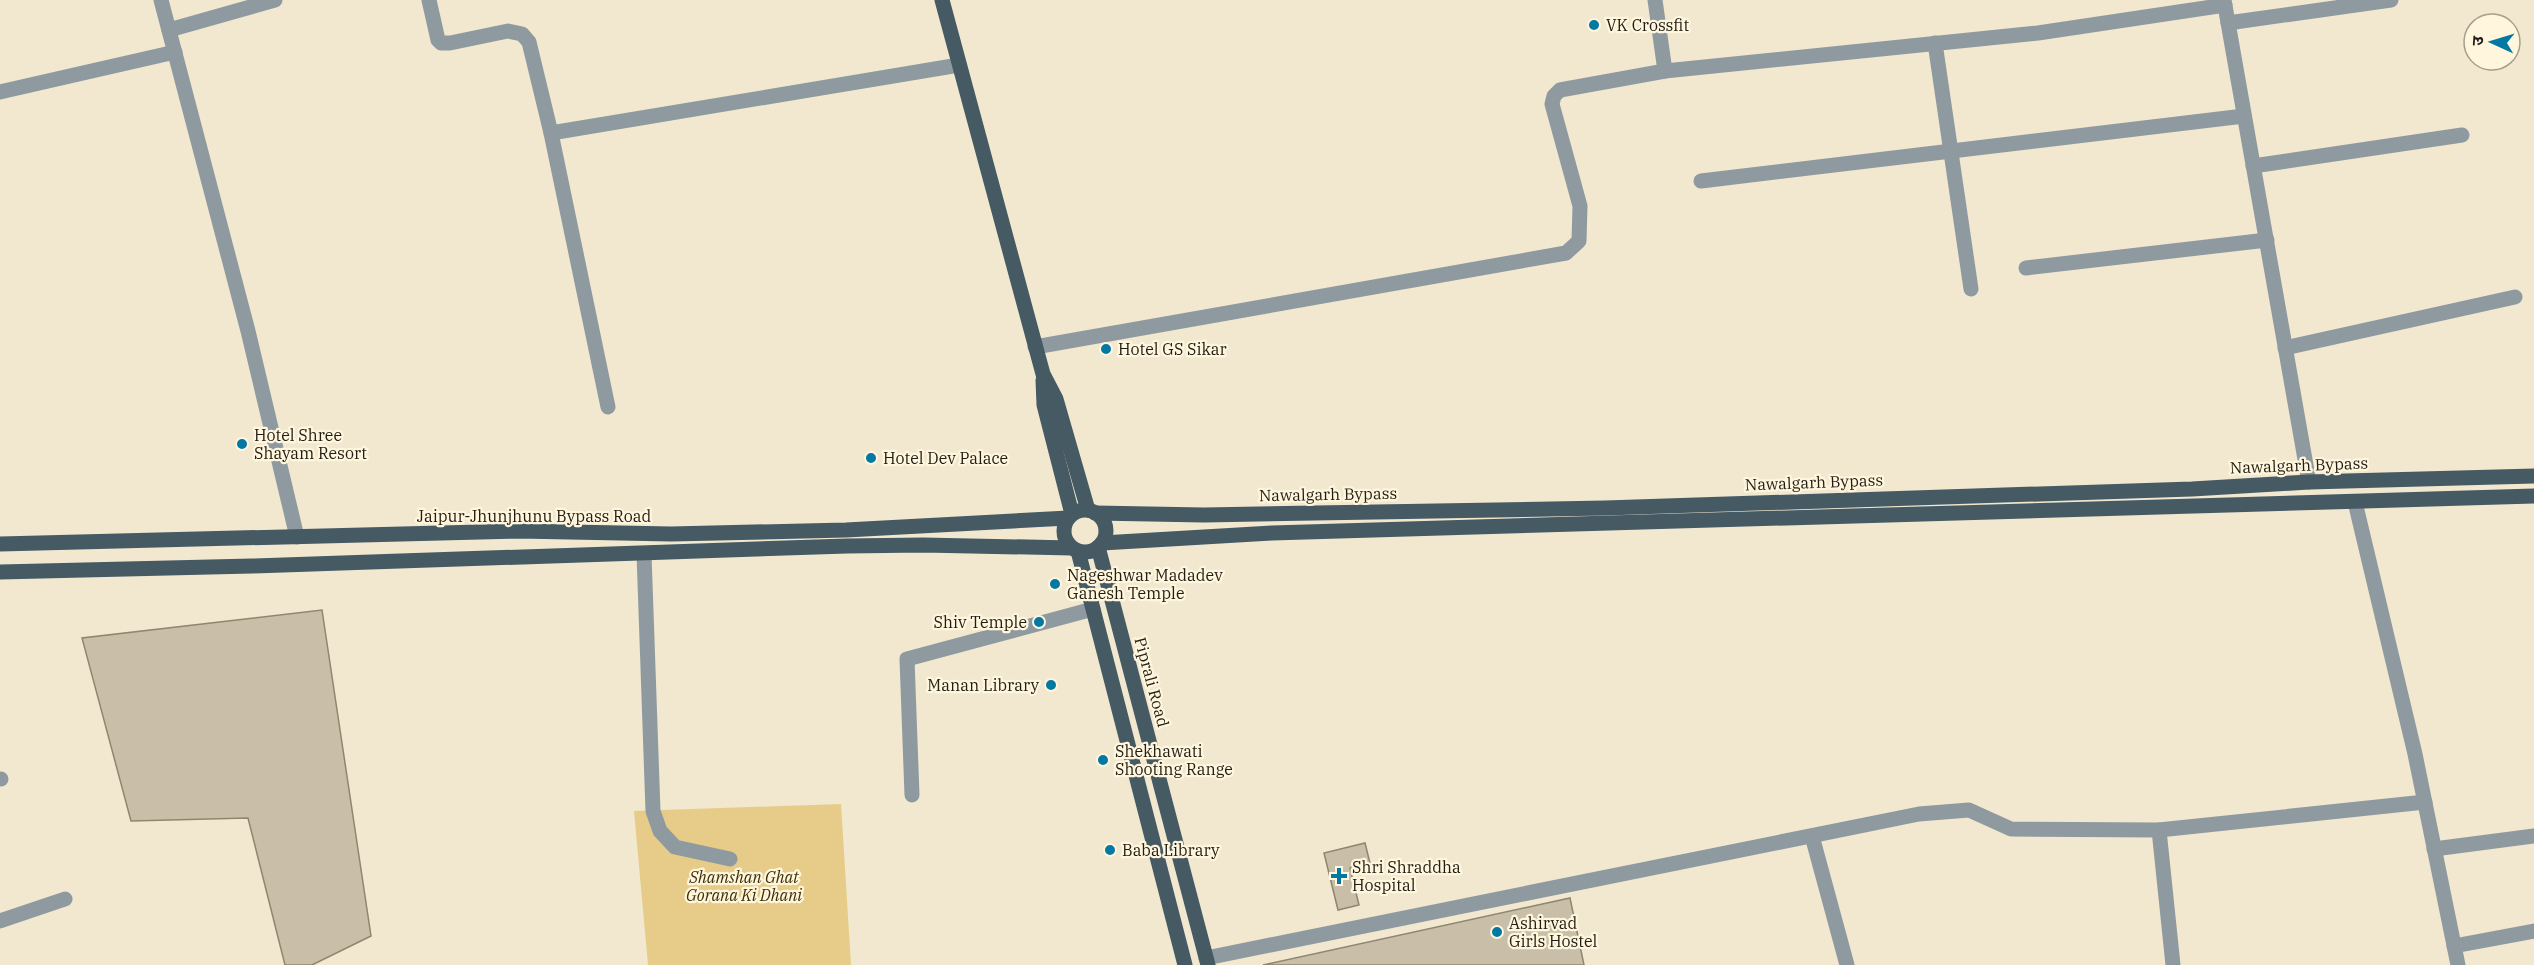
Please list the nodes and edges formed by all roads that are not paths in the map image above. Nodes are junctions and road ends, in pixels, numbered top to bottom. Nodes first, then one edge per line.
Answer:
1 (161, 0) edge
2 (274, 0) edge
3 (429, 0) edge
4 (942, 0) edge
5 (1655, 0) edge
6 (2391, 0) edge
7 (2225, 3) edge
8 (2228, 23) junction
9 (169, 30) junction
10 (1935, 44) junction
11 (175, 52) junction
12 (959, 65) junction
13 (1665, 71) junction
14 (0, 92) edge
15 (2244, 116) junction
16 (551, 134) junction
17 (2462, 135) dead end
18 (1951, 151) junction
19 (2253, 166) junction
20 (1701, 181) dead end
21 (2266, 240) junction
22 (2025, 268) dead end
23 (1971, 289) dead end
24 (2515, 297) dead end
25 (1035, 347) junction
26 (2285, 348) junction
27 (1042, 374) junction
28 (608, 407) dead end
29 (2534, 476) edge
30 (2309, 482) junction
31 (2534, 496) edge
32 (2355, 502) junction
33 (1092, 511) junction
34 (1272, 513) junction
35 (1070, 516) junction
36 (846, 530) junction
37 (1272, 533) junction
38 (297, 537) junction
39 (0, 544) edge
40 (1100, 545) junction
41 (847, 546) junction
42 (1075, 549) junction
43 (644, 555) junction
44 (0, 572) edge
45 (1093, 609) junction
46 (912, 795) dead end
47 (2425, 802) junction
48 (2159, 830) junction
49 (1812, 836) junction
50 (2534, 836) edge
51 (2434, 849) junction
52 (730, 859) dead end
53 (65, 899) dead end
54 (0, 921) edge
55 (2534, 932) edge
56 (2454, 946) junction
57 (1207, 962) edge
58 (1185, 965) edge
59 (1847, 965) edge
60 (2173, 965) edge
61 (2458, 965) edge

1 - 9 street
2 - 9 street
3 - 16 street
4 - 12 main road
5 - 13 street
6 - 8 street
7 - 8 street
7 - 10 street
8 - 15 street
9 - 11 street
10 - 13 street
10 - 18 street
11 - 14 street
11 - 38 street
12 - 16 street
12 - 25 main road
13 - 25 street
15 - 18 street
15 - 19 street
16 - 28 street
17 - 19 street
18 - 20 street
18 - 23 street
19 - 21 street
21 - 22 street
21 - 26 street
24 - 26 street
25 - 27 main road
26 - 30 street
27 - 33 main road
27 - 35 main road
29 - 30 main road, Nawalgarh Bypass
30 - 34 main road, Nawalgarh Bypass
31 - 32 main road
32 - 37 main road
32 - 47 street
33 - 34 main road, Nawalgarh Bypass
33 - 35 main road
33 - 40 main road
34 - 37 main road
35 - 36 main road, Jaipur-Jhunjhunu Bypass Road
35 - 42 main road
36 - 38 main road, Jaipur-Jhunjhunu Bypass Road
36 - 41 main road
37 - 40 main road
38 - 39 main road, Jaipur-Jhunjhunu Bypass Road
40 - 42 main road
40 - 57 main road, Piprali Road
41 - 42 main road
41 - 43 main road
42 - 45 main road
43 - 44 main road
43 - 52 street
45 - 46 street
45 - 58 main road
47 - 48 street
47 - 51 street
48 - 49 street
48 - 60 street
49 - 57 street
49 - 59 street
50 - 51 street
51 - 56 street
53 - 54 street
55 - 56 street
56 - 61 street

